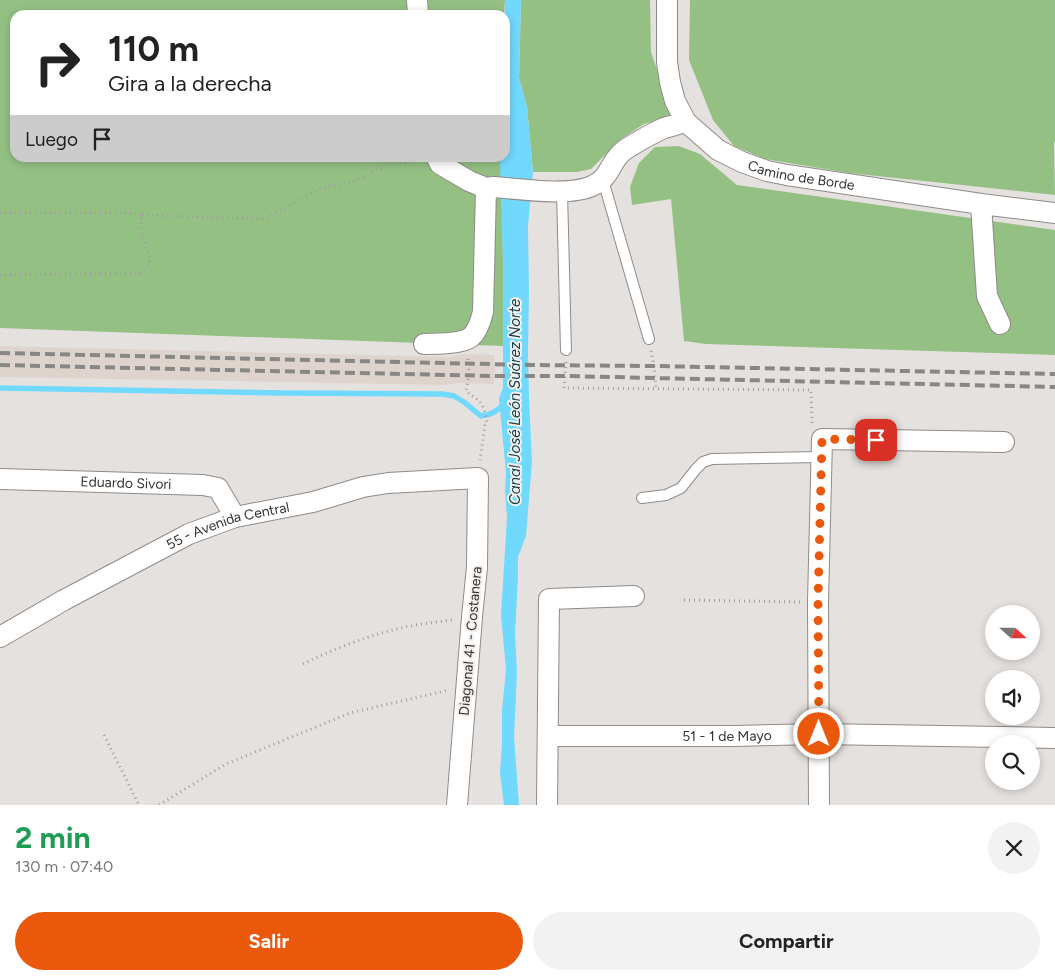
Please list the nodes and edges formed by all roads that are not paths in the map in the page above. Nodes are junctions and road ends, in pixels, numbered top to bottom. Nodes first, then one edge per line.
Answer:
1 (667, 0) edge
2 (686, 122) junction
3 (440, 162) edge
4 (603, 180) junction
5 (490, 188) junction
6 (553, 191) junction
7 (981, 204) junction
8 (1055, 213) edge
9 (1000, 324) dead end
10 (649, 339) road end
11 (424, 344) dead end
12 (566, 350) road end
13 (1004, 442) dead end
14 (821, 448) junction
15 (478, 478) joint
16 (0, 479) edge
17 (642, 498) dead end
18 (235, 517) junction
19 (634, 596) dead end
20 (0, 637) edge
21 (819, 734) junction
22 (548, 736) junction
23 (1055, 738) edge
24 (457, 805) edge
25 (547, 805) edge
26 (819, 805) edge

1 - 2 street, Camino de Borde
2 - 4 street
2 - 7 street, Camino de Borde
3 - 5 street
4 - 6 street
4 - 10 lane
5 - 6 street
5 - 11 street
6 - 12 lane
7 - 8 street, Camino de Borde
7 - 9 street
13 - 14 street
14 - 17 lane
14 - 21 street
15 - 18 street, 55 - Avenida Central
15 - 24 street, Diagonal 41 - Costanera
16 - 18 street, Eduardo Sivori
18 - 20 street, 55 - Avenida Central
19 - 22 street
21 - 22 street, 51 - 1 de Mayo
21 - 23 street, 51 - 1 de Mayo
21 - 26 street
22 - 25 street

